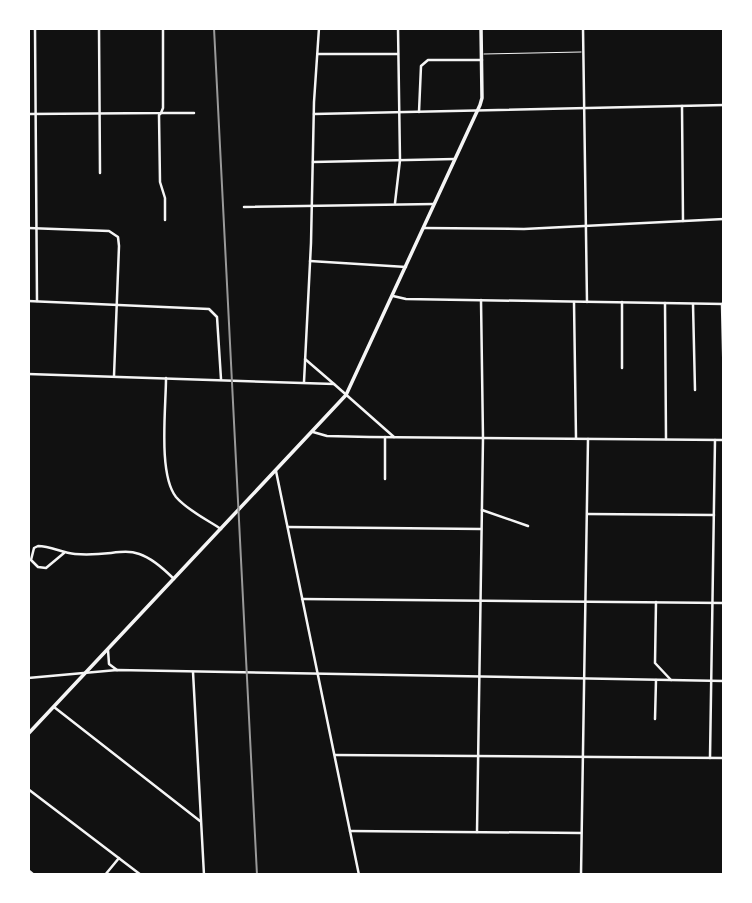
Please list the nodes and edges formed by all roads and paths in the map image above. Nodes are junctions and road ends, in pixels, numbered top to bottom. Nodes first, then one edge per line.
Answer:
1 (35, 28) edge
2 (99, 28) edge
3 (163, 28) edge
4 (319, 28) edge
5 (398, 28) edge
6 (481, 28) edge
7 (583, 28) edge
8 (583, 52) junction
9 (318, 54) junction
10 (398, 54) junction
11 (482, 57) junction
12 (724, 105) edge
13 (682, 106) junction
14 (584, 108) junction
15 (476, 110) junction
16 (399, 112) junction
17 (419, 112) junction
18 (100, 113) junction
19 (161, 113) junction
20 (194, 113) dead end
21 (28, 114) edge
22 (36, 114) junction
23 (314, 114) junction
24 (455, 159) junction
25 (400, 160) junction
26 (313, 162) junction
27 (100, 173) dead end
28 (394, 204) junction
29 (434, 204) junction
30 (312, 206) junction
31 (244, 207) dead end
32 (724, 219) edge
33 (165, 220) dead end
34 (683, 220) junction
35 (586, 226) junction
36 (28, 228) edge
37 (424, 228) junction
38 (37, 229) junction
39 (310, 261) junction
40 (406, 267) junction
41 (393, 296) junction
42 (481, 300) junction
43 (28, 301) edge
44 (37, 301) junction
45 (574, 302) junction
46 (587, 302) junction
47 (622, 302) junction
48 (664, 303) junction
49 (117, 304) junction
50 (693, 304) junction
51 (723, 304) edge
52 (305, 359) junction
53 (622, 368) dead end
54 (28, 374) edge
55 (114, 376) junction
56 (166, 378) junction
57 (221, 380) junction
58 (304, 382) junction
59 (334, 384) junction
60 (695, 390) dead end
61 (724, 390) edge
62 (346, 395) junction
63 (313, 432) junction
64 (386, 437) junction
65 (394, 437) junction
66 (483, 438) junction
67 (576, 439) junction
68 (588, 439) junction
69 (666, 439) junction
70 (715, 440) junction
71 (724, 440) edge
72 (276, 471) junction
73 (385, 479) dead end
74 (482, 510) junction
75 (586, 514) junction
76 (714, 515) junction
77 (528, 526) dead end
78 (288, 527) junction
79 (221, 529) junction
80 (481, 529) junction
81 (64, 553) junction
82 (175, 579) junction
83 (302, 599) junction
84 (480, 601) junction
85 (585, 601) junction
86 (656, 602) junction
87 (712, 603) junction
88 (724, 603) edge
89 (108, 649) junction
90 (117, 670) junction
91 (87, 671) junction
92 (193, 672) junction
93 (318, 674) junction
94 (479, 677) junction
95 (28, 678) edge
96 (584, 679) junction
97 (656, 680) junction
98 (671, 680) junction
99 (711, 681) junction
100 (724, 681) edge
101 (53, 707) junction
102 (655, 719) dead end
103 (28, 734) edge
104 (334, 755) junction
105 (478, 756) junction
106 (583, 757) junction
107 (710, 758) junction
108 (724, 758) edge
109 (28, 789) edge
110 (200, 821) junction
111 (350, 831) junction
112 (477, 832) junction
113 (581, 833) junction
114 (119, 858) junction
115 (28, 870) edge
116 (34, 875) edge
117 (105, 875) edge
118 (141, 875) edge
119 (204, 875) edge
120 (359, 875) edge
121 (581, 875) edge

1 - 22 street
2 - 18 street
3 - 19 street
4 - 9 street
5 - 10 street
6 - 11 main road
7 - 8 street
8 - 11 lane
8 - 14 street
9 - 10 street
9 - 23 street
10 - 16 street
11 - 15 main road
11 - 17 street
12 - 13 street
13 - 14 street
13 - 34 street
14 - 15 street
14 - 35 street
15 - 17 street
15 - 24 main road
16 - 17 street
16 - 23 street
16 - 25 street
18 - 19 street
18 - 22 street
18 - 27 street
19 - 20 street
19 - 33 street
21 - 22 street
22 - 38 street
23 - 26 street
24 - 25 street
24 - 29 main road
25 - 26 street
25 - 28 street
26 - 30 street
28 - 29 street
28 - 30 street
29 - 37 main road
30 - 31 street
30 - 39 street
32 - 34 street
34 - 35 street
35 - 37 street
35 - 46 street
36 - 38 street
37 - 40 main road
38 - 44 street
38 - 49 street
39 - 40 street
39 - 52 street
40 - 41 main road
41 - 42 street
41 - 62 main road
42 - 45 street
42 - 66 street
43 - 44 street
44 - 49 street
45 - 46 street
45 - 67 street
46 - 47 street
47 - 48 street
47 - 53 street
48 - 50 street
48 - 69 street
49 - 55 street
49 - 57 street
50 - 51 street
50 - 60 street
51 - 61 street
52 - 58 street
52 - 59 street
54 - 55 street
55 - 56 street
56 - 57 street
56 - 79 street
57 - 58 street
58 - 59 street
59 - 62 street
62 - 63 main road
62 - 65 street
63 - 64 street
63 - 72 main road
64 - 65 street
64 - 73 street
65 - 66 street
66 - 67 street
66 - 74 street
67 - 68 street
68 - 69 street
68 - 75 street
69 - 70 street
70 - 71 street
70 - 76 street
72 - 78 street
72 - 79 main road
74 - 77 street
74 - 80 street
75 - 76 street
75 - 85 street
76 - 87 street
78 - 80 street
78 - 83 street
79 - 82 main road
80 - 84 street
81 - 81 street
81 - 82 street
82 - 89 main road
83 - 84 street
83 - 93 street
84 - 85 street
84 - 94 street
85 - 86 street
85 - 96 street
86 - 87 street
86 - 98 street
87 - 88 street
87 - 99 street
89 - 90 street
89 - 91 main road
90 - 91 street
90 - 92 street
91 - 95 street
91 - 101 main road
92 - 93 street
92 - 110 street
93 - 94 street
93 - 104 street
94 - 96 street
94 - 105 street
96 - 97 street
96 - 106 street
97 - 98 street
97 - 102 street
98 - 99 street
99 - 100 street
99 - 107 street
101 - 103 main road
101 - 110 street
104 - 105 street
104 - 111 street
105 - 106 street
105 - 112 street
106 - 107 street
106 - 113 street
107 - 108 street
109 - 114 street
110 - 119 street
111 - 112 street
111 - 120 street
112 - 113 street
113 - 121 street
114 - 117 street
114 - 118 street
115 - 116 street

